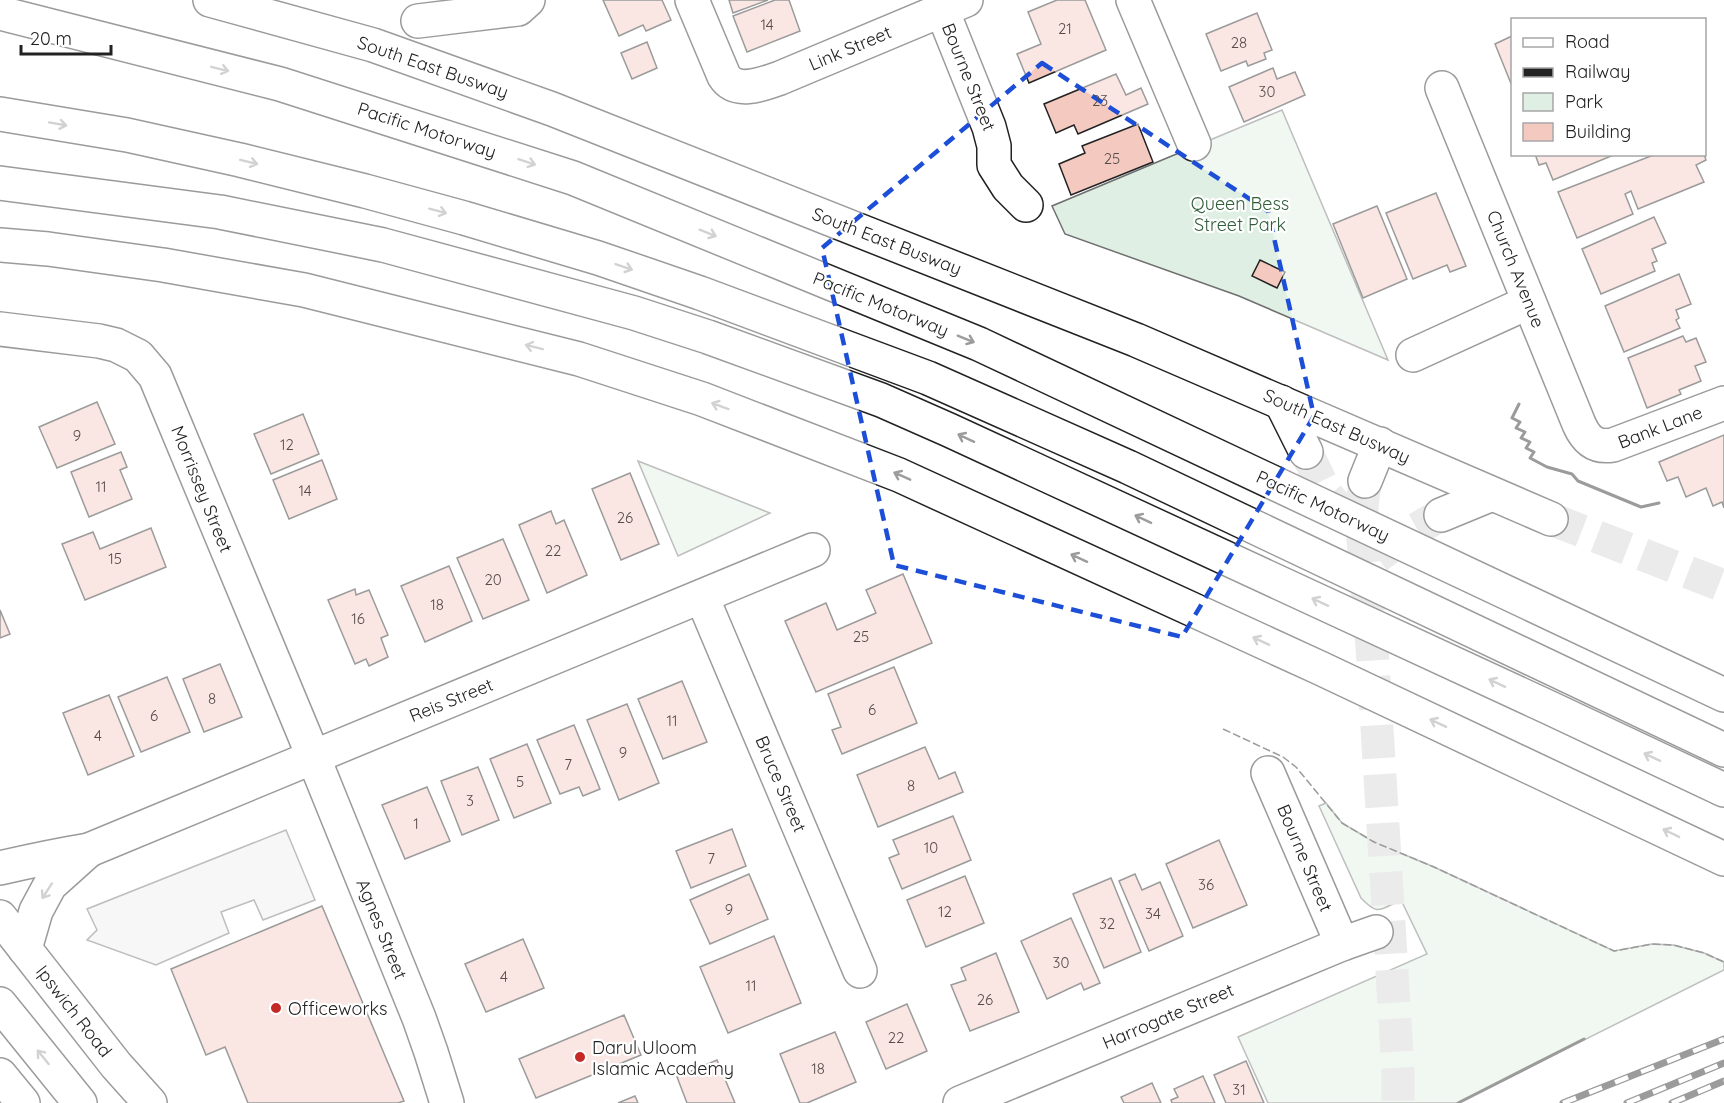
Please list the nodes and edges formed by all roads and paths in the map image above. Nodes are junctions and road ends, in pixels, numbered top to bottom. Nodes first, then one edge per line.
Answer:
1 (210, 0) edge
2 (528, 0) edge
3 (692, 0) edge
4 (1133, 0) edge
5 (954, 5) edge
6 (0, 13) edge
7 (418, 21) dead end
8 (1442, 88) dead end
9 (0, 114) edge
10 (1194, 144) dead end
11 (0, 183) edge
12 (1026, 205) dead end
13 (0, 245) edge
14 (1529, 302) junction
15 (0, 329) edge
16 (1413, 355) dead end
17 (1281, 402) junction
18 (1724, 403) edge
19 (1380, 444) junction
20 (1596, 444) joint
21 (1306, 452) tunnel mouth
22 (1365, 481) tunnel mouth
23 (1492, 494) junction
24 (1441, 515) tunnel mouth
25 (1551, 519) tunnel mouth
26 (813, 550) dead end
27 (702, 597) junction
28 (1724, 695) edge
29 (1724, 750) edge
30 (312, 757) junction
31 (1268, 773) dead end
32 (1724, 790) edge
33 (89, 850) junction
34 (1724, 859) edge
35 (0, 868) edge
36 (0, 917) edge
37 (1376, 932) dead end
38 (1342, 944) junction
39 (25, 949) junction
40 (860, 971) dead end
41 (0, 1004) edge
42 (0, 1075) edge
43 (23, 1103) edge
44 (80, 1103) edge
45 (150, 1103) edge
46 (447, 1103) edge
47 (960, 1103) edge

1 - 17 main road, South East Busway
2 - 7 main road
3 - 5 main road, Link Street
4 - 10 main road
5 - 12 main road, Bourne Street
6 -> 28 main road, Pacific Motorway
8 - 14 main road, Church Avenue
9 -> 29 main road
32 -> 11 main road
34 -> 13 main road
14 - 16 main road
14 - 20 main road, Church Avenue
15 - 30 main road, Morrissey Street
17 - 19 main road, South East Busway
17 - 21 main road
18 - 20 main road, Bank Lane
19 - 22 main road
19 - 23 main road, South East Busway
23 - 24 main road
23 - 25 main road, South East Busway
26 - 27 main road, Reis Street
27 - 30 main road, Reis Street
27 - 40 main road, Bruce Street
30 - 33 main road, Reis Street
30 - 46 main road, Agnes Street
31 - 38 main road, Bourne Street
33 - 35 main road, Reis Street
33 -> 39 main road, Reis Street
36 - 39 main road, Ipswich Road
37 - 38 main road, Harrogate Street
38 - 47 main road, Harrogate Street
39 - 45 main road, Ipswich Road
44 -> 41 main road
42 - 43 main road

